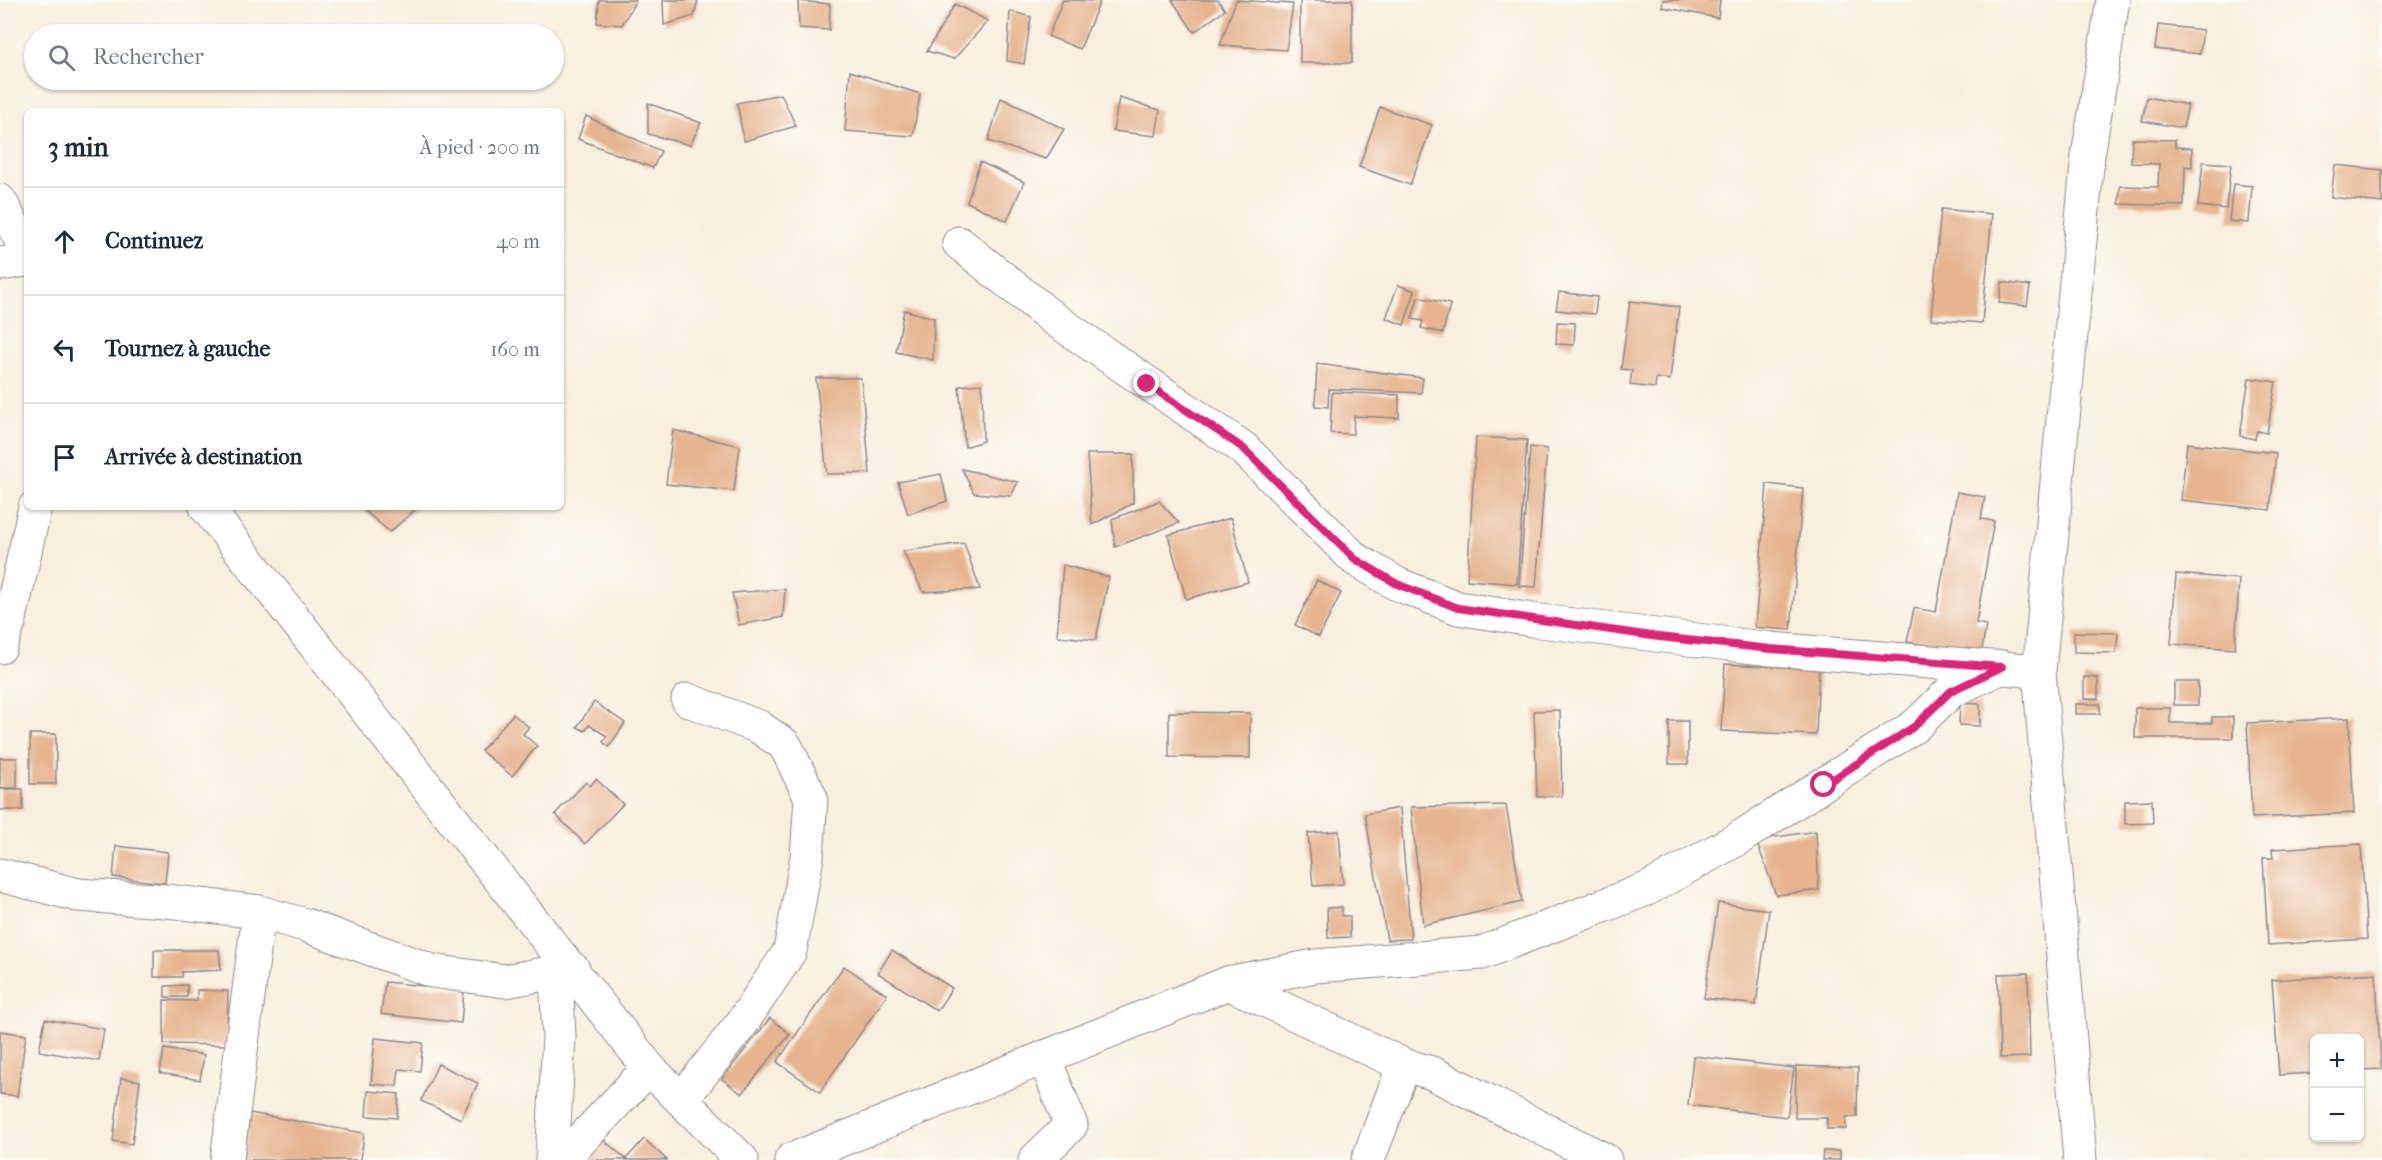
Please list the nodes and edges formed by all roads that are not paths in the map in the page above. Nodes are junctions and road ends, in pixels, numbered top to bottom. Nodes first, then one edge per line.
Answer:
1 (2113, 0) edge
2 (0, 201) edge
3 (959, 243) dead end
4 (24, 245) edge
5 (24, 260) edge
6 (0, 264) edge
7 (34, 510) edge
8 (208, 510) edge
9 (0, 647) edge
10 (2002, 667) junction
11 (2039, 671) junction
12 (688, 700) dead end
13 (0, 875) edge
14 (259, 912) junction
15 (564, 971) junction
16 (1228, 982) junction
17 (1044, 1057) junction
18 (1404, 1065) junction
19 (649, 1068) junction
20 (682, 1099) junction
21 (227, 1160) edge
22 (552, 1160) edge
23 (562, 1160) edge
24 (742, 1160) edge
25 (791, 1160) edge
26 (1035, 1160) edge
27 (1368, 1160) edge
28 (1605, 1160) edge
29 (2080, 1160) edge

1 - 11 street
2 - 4 street
3 - 10 street
5 - 6 street
7 - 9 street
8 - 15 street
10 - 11 street
10 - 16 street
11 - 29 street
12 - 20 street
13 - 14 street
14 - 15 street
14 - 21 street
15 - 19 street
15 - 22 street
16 - 17 street
16 - 18 street
17 - 25 street
17 - 26 street
18 - 27 street
18 - 28 street
19 - 20 street
19 - 23 street
20 - 24 street

